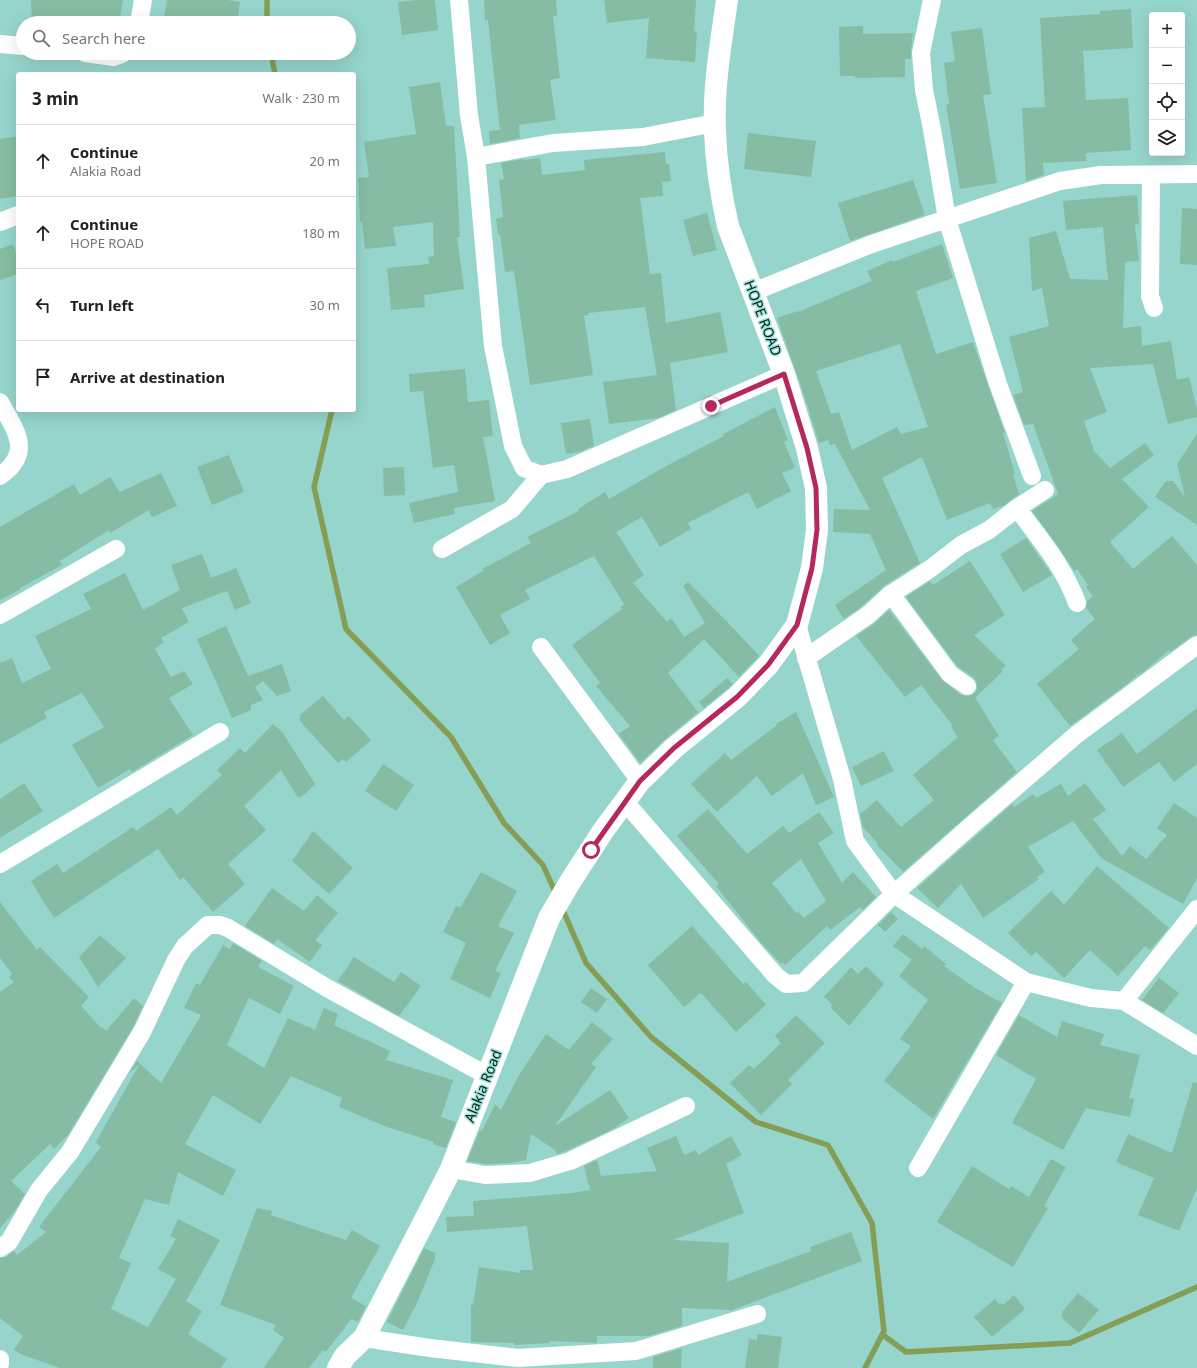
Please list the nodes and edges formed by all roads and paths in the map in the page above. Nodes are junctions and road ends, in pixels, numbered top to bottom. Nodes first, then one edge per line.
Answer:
1 (143, 0) edge
2 (459, 0) edge
3 (727, 0) edge
4 (932, 0) edge
5 (140, 16) edge
6 (0, 44) edge
7 (16, 45) edge
8 (715, 123) junction
9 (476, 157) junction
10 (1197, 174) edge
11 (1151, 175) junction
12 (16, 216) edge
13 (947, 219) junction
14 (0, 222) edge
15 (753, 292) junction
16 (1154, 308) dead end
17 (784, 374) junction
18 (0, 402) edge
19 (541, 475) junction
20 (0, 476) edge
21 (1032, 476) dead end
22 (1045, 490) dead end
23 (1017, 508) junction
24 (116, 549) dead end
25 (442, 549) dead end
26 (891, 594) junction
27 (1077, 603) dead end
28 (0, 615) edge
29 (797, 625) junction
30 (1197, 645) edge
31 (541, 647) dead end
32 (806, 658) junction
33 (967, 686) dead end
34 (220, 732) dead end
35 (640, 781) junction
36 (625, 802) junction
37 (0, 864) edge
38 (894, 894) junction
39 (1197, 909) edge
40 (1026, 982) junction
41 (1124, 1001) junction
42 (1197, 1046) edge
43 (488, 1076) junction
44 (686, 1106) dead end
45 (918, 1168) dead end
46 (451, 1169) junction
47 (0, 1248) edge
48 (757, 1314) dead end
49 (364, 1338) junction
50 (0, 1359) edge
51 (0, 1364) edge
52 (338, 1368) edge

1 - 5 street
2 - 9 street
3 - 8 street, HOPE ROAD
4 - 13 street
6 - 7 street
8 - 9 street
8 - 15 street, HOPE ROAD
9 - 19 street
10 - 11 street
11 - 13 street
11 - 16 street
12 - 14 street
13 - 15 street
13 - 21 street
15 - 17 street, HOPE ROAD
17 - 19 street
17 - 29 street, HOPE ROAD
18 - 20 street
19 - 25 street
22 - 23 street
23 - 26 street
23 - 27 street
24 - 28 street
26 - 32 street
26 - 33 street
29 - 32 street
29 - 35 street, HOPE ROAD
30 - 38 street
31 - 35 street
32 - 38 street
34 - 37 street
35 - 36 street, HOPE ROAD
36 - 38 street
36 - 43 street, Alakia Road
38 - 40 street
39 - 41 street
40 - 41 street
40 - 45 street
41 - 42 street
43 - 46 street, Alakia Road
43 - 47 street
44 - 46 street
46 - 49 street, Alakia Road
48 - 49 street
49 - 52 street, Alakia Road
50 - 51 street

